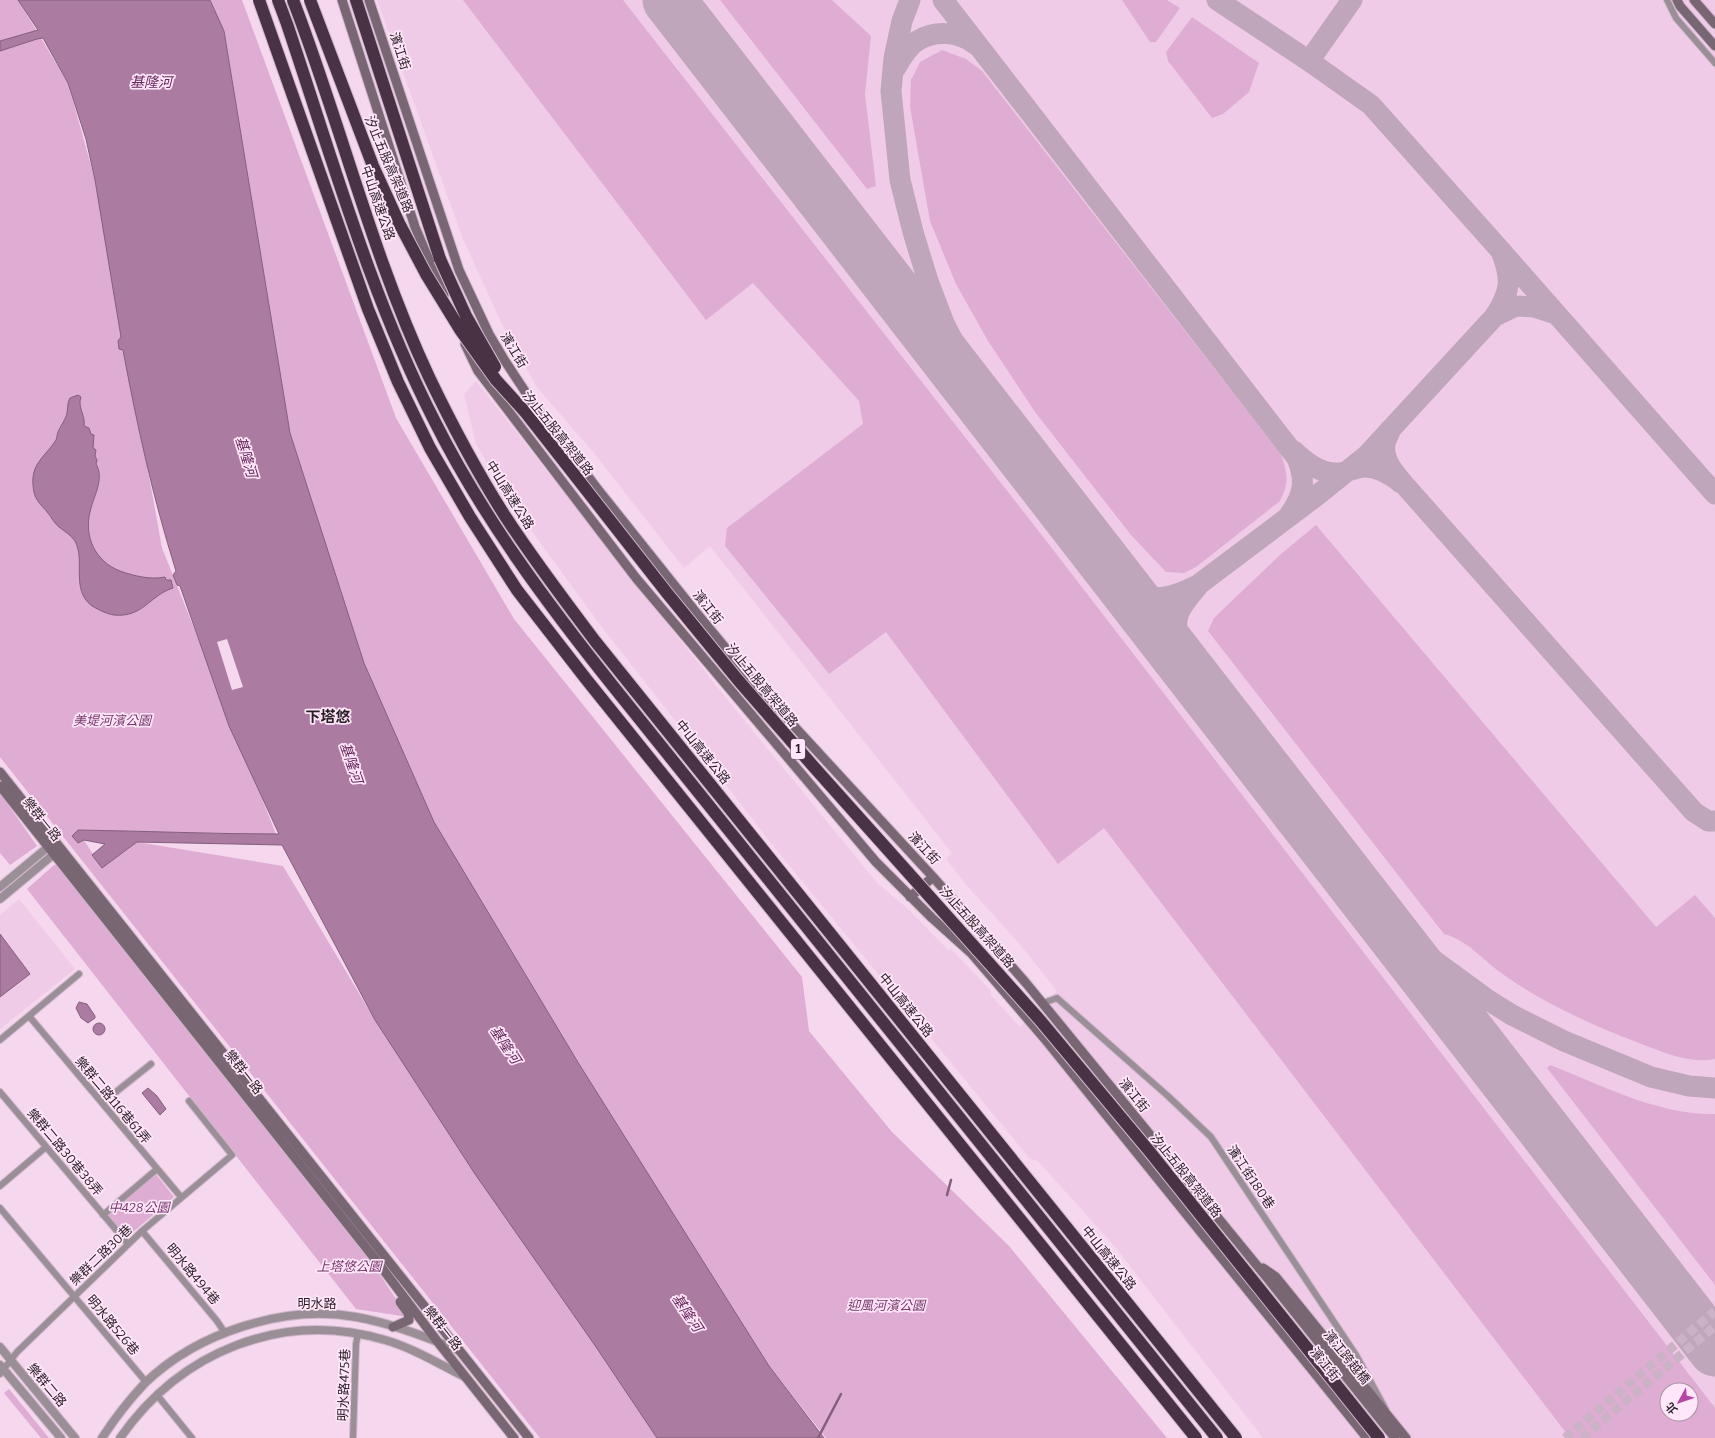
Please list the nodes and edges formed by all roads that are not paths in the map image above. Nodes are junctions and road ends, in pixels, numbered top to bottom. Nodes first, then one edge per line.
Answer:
1 (259, 0) edge
2 (278, 0) edge
3 (293, 0) edge
4 (310, 0) edge
5 (342, 0) edge
6 (356, 0) edge
7 (369, 0) edge
8 (1667, 0) edge
9 (1677, 0) edge
10 (1694, 0) edge
11 (1715, 24) edge
12 (1715, 46) edge
13 (1715, 63) edge
14 (459, 270) junction
15 (437, 279) junction
16 (526, 413) junction
17 (0, 772) edge
18 (0, 786) edge
19 (58, 845) junction
20 (51, 850) junction
21 (933, 877) junction
22 (0, 887) edge
23 (910, 897) junction
24 (0, 899) edge
25 (79, 974) dead end
26 (1043, 1003) junction
27 (29, 1016) junction
28 (0, 1040) edge
29 (151, 1064) dead end
30 (0, 1092) edge
31 (188, 1101) dead end
32 (102, 1103) junction
33 (46, 1147) junction
34 (157, 1169) junction
35 (0, 1186) edge
36 (181, 1197) junction
37 (0, 1208) edge
38 (103, 1215) junction
39 (142, 1230) junction
40 (1200, 1232) junction
41 (128, 1244) junction
42 (1251, 1261) junction
43 (379, 1264) junction
44 (1279, 1293) joint
45 (75, 1296) junction
46 (393, 1326) junction
47 (224, 1333) junction
48 (358, 1334) junction
49 (437, 1341) junction
50 (0, 1347) edge
51 (460, 1351) junction
52 (10, 1360) junction
53 (1, 1370) edge
54 (465, 1377) junction
55 (146, 1382) junction
56 (157, 1395) junction
57 (1389, 1416) junction
58 (61, 1438) edge
59 (75, 1438) edge
60 (102, 1438) edge
61 (120, 1438) edge
62 (192, 1438) edge
63 (353, 1438) edge
64 (514, 1438) edge
65 (529, 1438) edge
66 (1196, 1438) edge
67 (1217, 1438) edge
68 (1236, 1438) edge
69 (1361, 1438) edge
70 (1367, 1438) edge
71 (1379, 1438) edge
72 (1395, 1438) edge
73 (1406, 1438) edge

1 - 66 highway, bridge
2 - 67 highway, bridge
3 - 68 highway, 中山高速公路, bridge
4 - 16 highway, 汐止五股高架道路 / 1, bridge
5 - 15 main road, 濱江街
6 - 16 highway, bridge
7 - 14 main road, 濱江街
8 - 13 street
9 - 12 main road
10 - 11 main road
14 - 15 main road
14 - 21 main road, 濱江街
15 - 23 main road, 濱江街
16 - 71 highway, 汐止五股高架道路 / 1, bridge
17 - 19 main road, 樂群一路
18 - 20 main road, 樂群一路
19 - 20 street
19 - 51 main road, 樂群一路
20 - 22 street
20 - 24 street
20 - 43 main road, 樂群一路
21 - 23 main road
21 - 26 main road, 濱江街
23 - 40 main road, 濱江街
25 - 27 street
26 - 42 main road, 濱江街
26 - 57 street, 濱江街180巷
27 - 28 street
27 - 32 street, 樂群二路116巷61弄
29 - 32 street
30 - 33 street, 樂群二路30巷38弄
31 - 36 street, 樂群二路30巷
32 - 34 street, 樂群二路116巷61弄
33 - 35 street
33 - 38 street, 樂群二路30巷38弄
34 - 36 street, 樂群二路116巷61弄
34 - 38 street
36 - 39 street, 樂群二路30巷
37 - 45 street, 明水路526巷
38 - 41 street, 樂群二路30巷38弄
39 - 41 street, 樂群二路30巷
39 - 47 street, 明水路494巷
40 - 69 main road, 濱江街
40 - 70 main road, 濱江街
41 - 45 street, 樂群二路30巷
42 - 44 main road, 濱江街
42 - 57 main road, 濱江街
43 - 46 main road
43 - 49 main road, 樂群一路
44 - 72 main road, 濱江跨越橋
45 - 52 street, 樂群二路30巷
45 - 55 street, 明水路526巷
46 - 47 street, 明水路
46 - 49 street, 明水路
47 - 55 street, 明水路
48 - 54 street, 明水路
48 - 56 street, 明水路
48 - 63 street, 明水路475巷
49 - 51 street, 明水路
49 - 54 main road, 樂群一路
50 - 52 street, 樂群二路
51 - 65 main road, 明水路
52 - 53 street, 樂群二路30巷
52 - 59 street, 樂群二路
53 - 58 street, 樂群二路
54 - 64 main road, 明水路
55 - 60 street, 明水路
56 - 61 street, 明水路
56 - 62 street
57 - 73 main road, 濱江街

